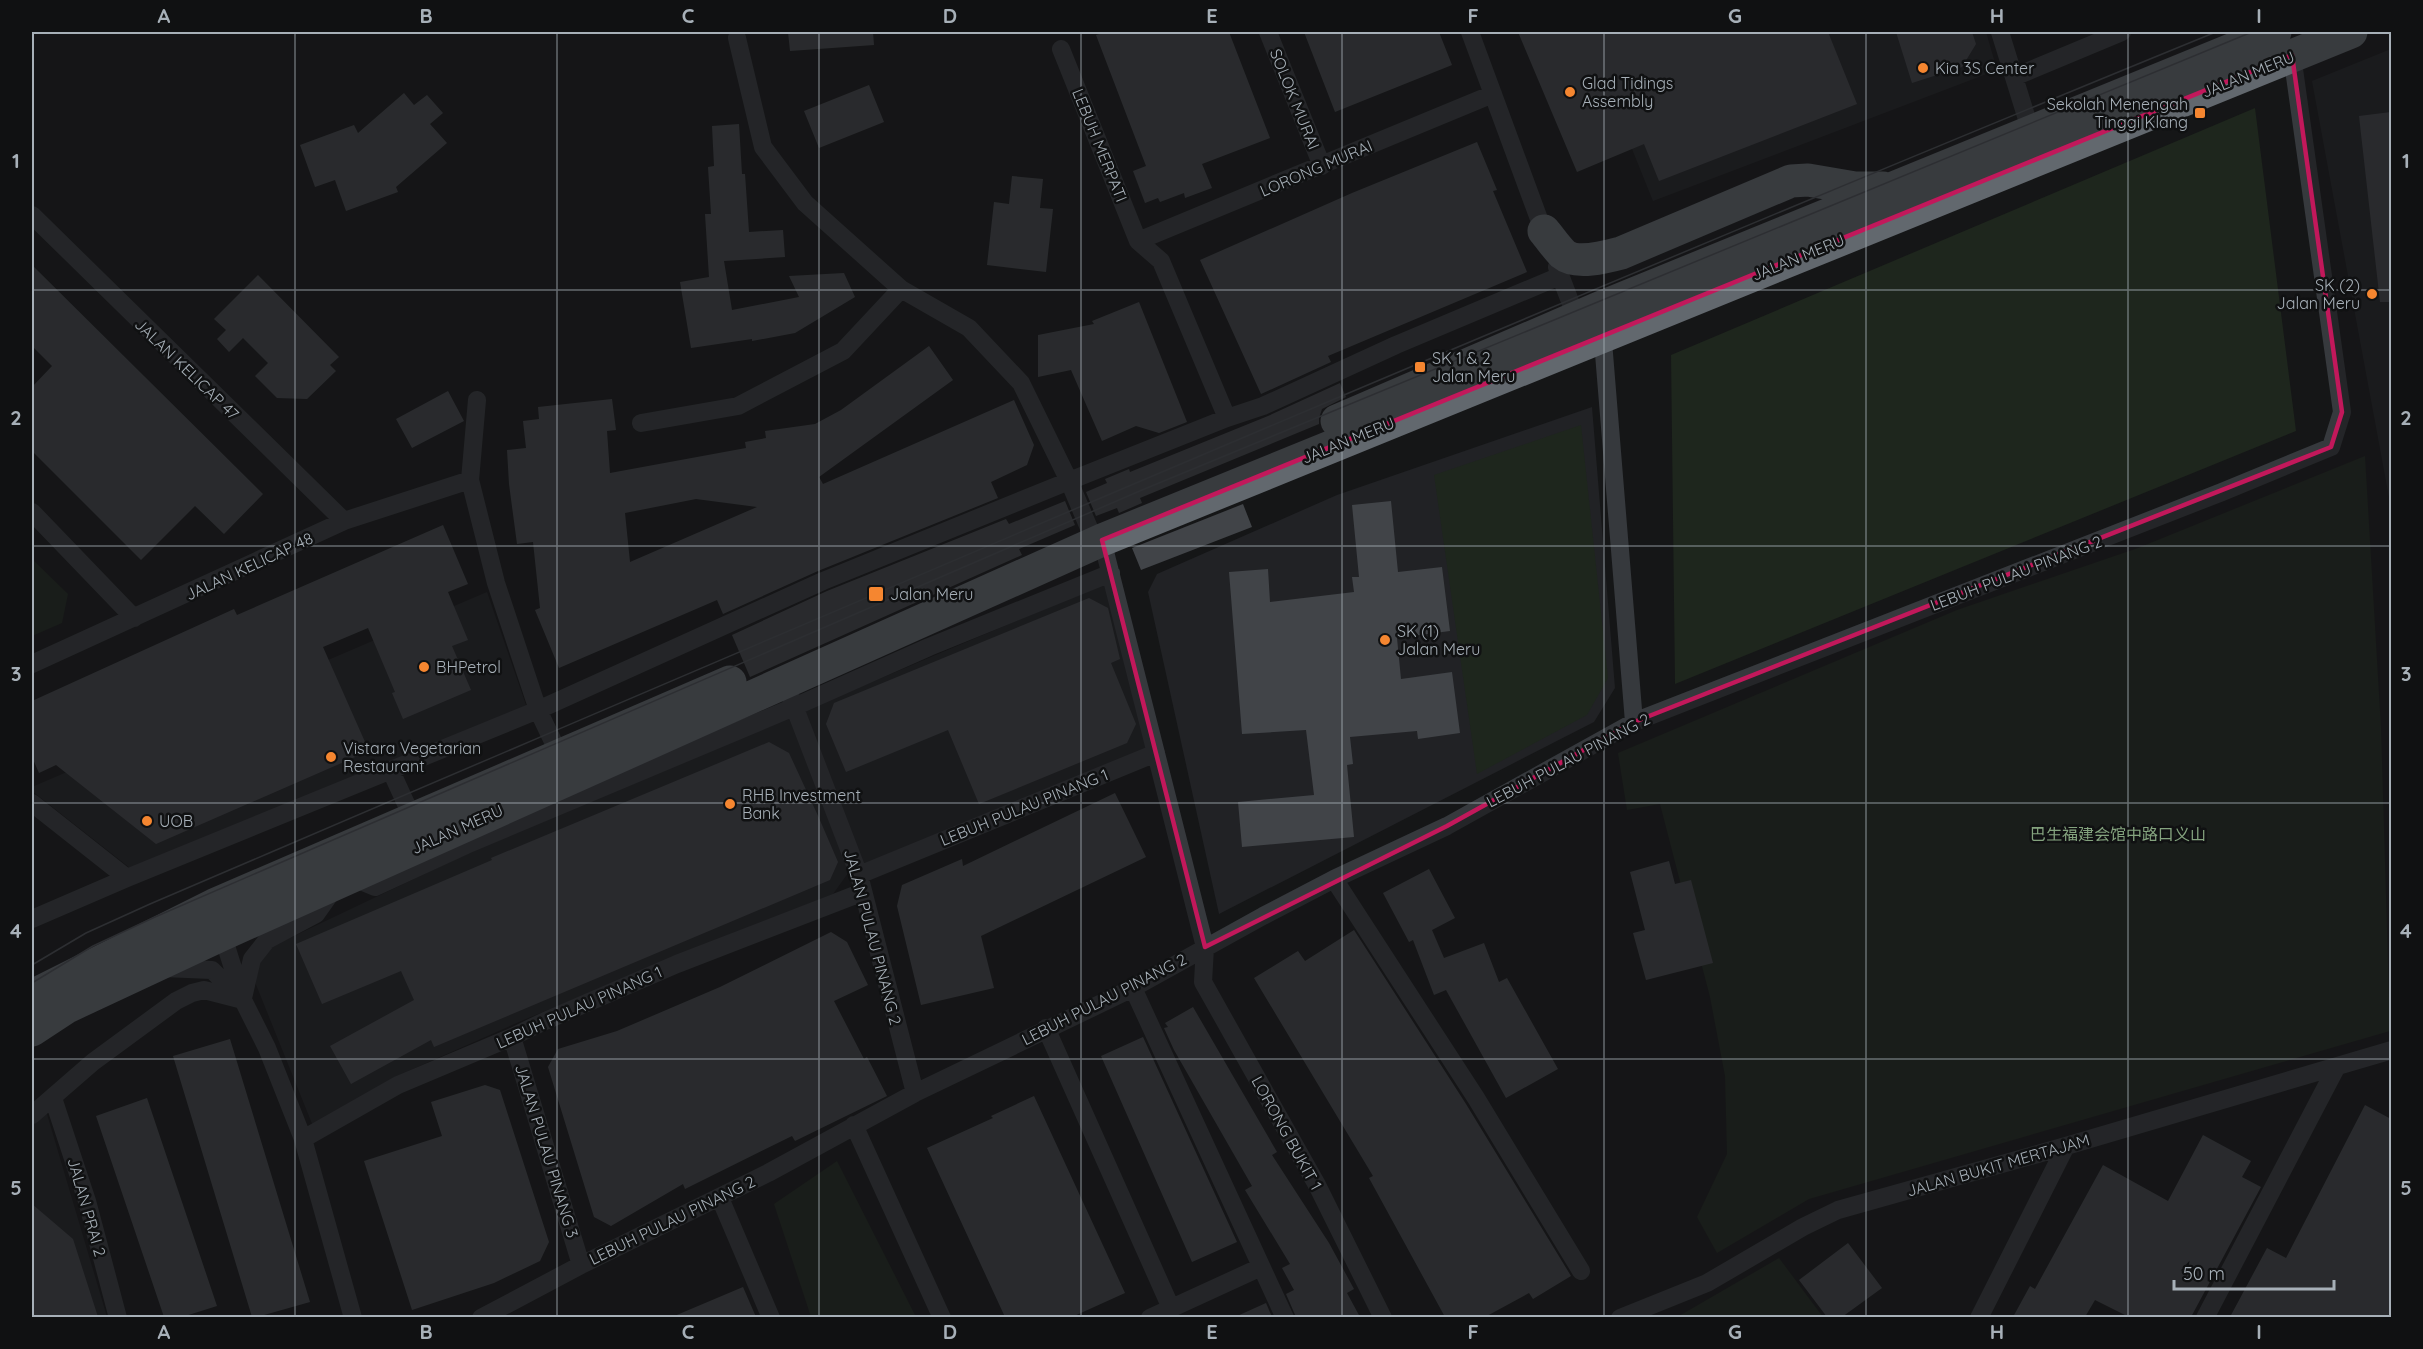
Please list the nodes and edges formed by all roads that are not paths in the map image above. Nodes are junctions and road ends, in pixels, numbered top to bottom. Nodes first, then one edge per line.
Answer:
1 (1268, 32) edge
2 (1470, 32) edge
3 (2000, 32) edge
4 (2122, 32) edge
5 (2351, 32) edge
6 (737, 38) dead end
7 (2227, 41) edge
8 (2284, 44) edge
9 (1061, 49) dead end
10 (2014, 76) junction
11 (1493, 94) junction
12 (2031, 132) junction
13 (1322, 165) junction
14 (1894, 188) junction
15 (32, 215) edge
16 (1544, 231) junction
17 (1669, 233) junction
18 (1138, 241) junction
19 (1560, 276) junction
20 (902, 289) junction
21 (1634, 294) junction
22 (1591, 327) junction
23 (477, 400) dead end
24 (1227, 418) junction
25 (641, 423) dead end
26 (470, 480) junction
27 (1069, 481) junction
28 (32, 512) edge
29 (344, 521) junction
30 (1095, 534) junction
31 (1111, 573) junction
32 (134, 618) junction
33 (32, 664) edge
34 (789, 695) junction
35 (538, 710) junction
36 (1634, 722) junction
37 (1156, 753) junction
38 (560, 756) junction
39 (391, 771) junction
40 (32, 803) edge
41 (413, 819) junction
42 (127, 878) junction
43 (345, 879) junction
44 (1334, 879) junction
45 (861, 883) junction
46 (32, 919) edge
47 (218, 919) junction
48 (1205, 947) junction
49 (154, 967) junction
50 (1133, 988) junction
51 (32, 996) edge
52 (243, 1000) junction
53 (1046, 1028) junction
54 (32, 1030) edge
55 (512, 1037) junction
56 (2391, 1050) edge
57 (2337, 1066) junction
58 (915, 1093) junction
59 (53, 1098) junction
60 (32, 1115) edge
61 (854, 1125) junction
62 (303, 1139) junction
63 (2066, 1146) junction
64 (720, 1198) junction
65 (582, 1265) junction
66 (1261, 1267) junction
67 (1581, 1271) dead end
68 (1172, 1308) junction
69 (118, 1317) edge
70 (353, 1317) edge
71 (481, 1317) edge
72 (771, 1317) edge
73 (942, 1317) edge
74 (1150, 1317) edge
75 (1285, 1317) edge
76 (1383, 1317) edge
77 (1620, 1317) edge
78 (1979, 1317) edge
79 (2205, 1317) edge

1 - 13 street, SOLOK MURAI
2 - 11 street
3 - 10 street
4 - 10 street
5 - 8 highway, JALAN MERU
6 - 20 street, LORONG BUKIT 1
7 - 8 highway, JALAN MERU
7 - 12 highway, JALAN MERU
8 - 22 highway, JALAN MERU
8 - 36 street, LEBUH PULAU PINANG 2
9 - 18 street, LEBUH MERPATI
10 - 12 street
11 - 13 street, LORONG MURAI
11 - 16 street
12 - 14 highway, JALAN MERU
13 - 18 street, LORONG MURAI
14 - 17 highway
14 - 21 highway, JALAN MERU
15 - 29 street, JALAN KELICAP 47
16 - 17 highway
16 - 19 street
17 - 21 highway
18 - 24 street
19 - 22 street
19 - 24 street
20 - 25 street
20 - 27 street, LORONG BUKIT 1
21 - 22 highway, JALAN MERU
22 - 30 highway, JALAN MERU
22 - 36 street
23 - 26 street
24 - 27 street
26 - 29 street, JALAN KELICAP 48
26 - 35 street
27 - 30 street, LORONG BUKIT 1
27 - 35 street
28 - 32 street
29 - 32 street, JALAN KELICAP 48
30 - 31 street, LORONG BUKIT 1
30 - 34 highway, JALAN MERU
30 - 38 highway, JALAN MERU
31 - 34 street
31 - 37 street, LORONG BUKIT 1
32 - 33 street, JALAN KELICAP 48
34 - 43 highway, JALAN MERU
34 - 45 street, JALAN PULAU PINANG 2
35 - 38 street
35 - 39 street
36 - 44 street, LEBUH PULAU PINANG 2
37 - 45 street, LEBUH PULAU PINANG 1
37 - 48 street, LORONG BUKIT 1
38 - 41 highway, JALAN MERU
39 - 41 street
39 - 42 street
40 - 42 street
41 - 47 highway, JALAN MERU
42 - 46 street
43 - 47 highway, JALAN MERU
43 - 52 street
44 - 48 street, LEBUH PULAU PINANG 2
44 - 67 street
45 - 55 street, LEBUH PULAU PINANG 1
45 - 58 street, JALAN PULAU PINANG 2
47 - 49 highway, JALAN MERU
47 - 51 highway, JALAN MERU
47 - 52 street
48 - 50 street, LEBUH PULAU PINANG 2
48 - 76 street, LORONG BUKIT 1
49 - 52 street
49 - 54 highway, JALAN MERU
50 - 53 street, LEBUH PULAU PINANG 2
50 - 66 street
52 - 59 street
52 - 62 street
53 - 58 street, LEBUH PULAU PINANG 2
53 - 68 street
55 - 62 street, LEBUH PULAU PINANG 1
55 - 65 street, JALAN PULAU PINANG 3
56 - 57 street, JALAN BUKIT MERTAJAM
57 - 63 street, JALAN BUKIT MERTAJAM
57 - 79 street
58 - 61 street, LEBUH PULAU PINANG 2
59 - 60 street
59 - 69 street, JALAN PRAI 2
61 - 64 street, LEBUH PULAU PINANG 2
61 - 73 street
62 - 70 street
63 - 77 street, JALAN BUKIT MERTAJAM
63 - 78 street
64 - 65 street, LEBUH PULAU PINANG 2
64 - 72 street
65 - 71 street, LEBUH PULAU PINANG 2
66 - 68 street
66 - 75 street
68 - 74 street

